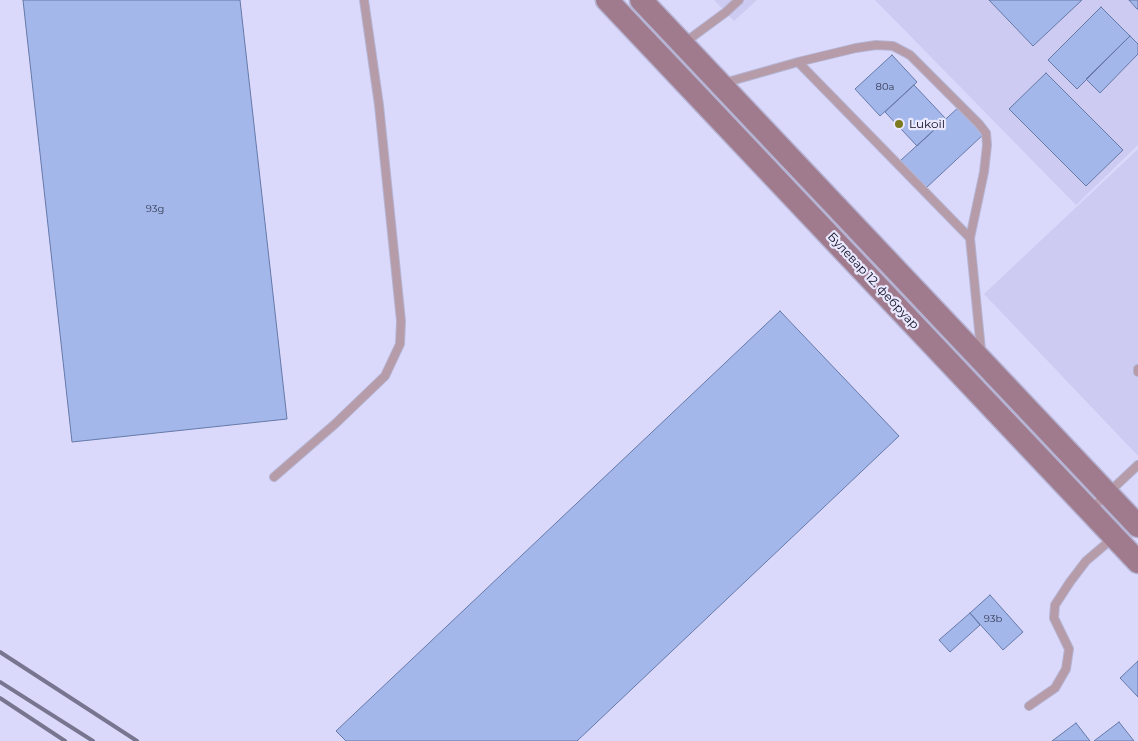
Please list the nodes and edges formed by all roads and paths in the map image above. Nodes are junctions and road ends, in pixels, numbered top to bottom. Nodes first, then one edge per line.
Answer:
1 (364, 0) edge
2 (607, 0) edge
3 (640, 0) edge
4 (739, 0) edge
5 (683, 44) junction
6 (798, 62) junction
7 (719, 84) junction
8 (970, 238) junction
9 (982, 362) junction
10 (1138, 465) edge
11 (274, 477) dead end
12 (1108, 494) junction
13 (1090, 511) junction
14 (1138, 526) edge
15 (1114, 537) junction
16 (1138, 562) edge
17 (1029, 706) dead end

1 - 11 lane
2 - 13 main road, Булевар 12. фебруар
3 - 5 main road, Булевар 12. фебруар
4 - 5 lane
5 - 7 main road, Булевар 12. фебруар
6 - 7 lane
6 - 8 lane
6 - 8 lane
7 - 9 main road, Булевар 12. фебруар
8 - 9 lane
9 - 12 main road, Булевар 12. фебруар
10 - 12 lane
12 - 13 lane
12 - 14 main road, Булевар 12. фебруар
13 - 15 main road, Булевар 12. фебруар
15 - 16 main road, Булевар 12. фебруар
15 - 17 lane

